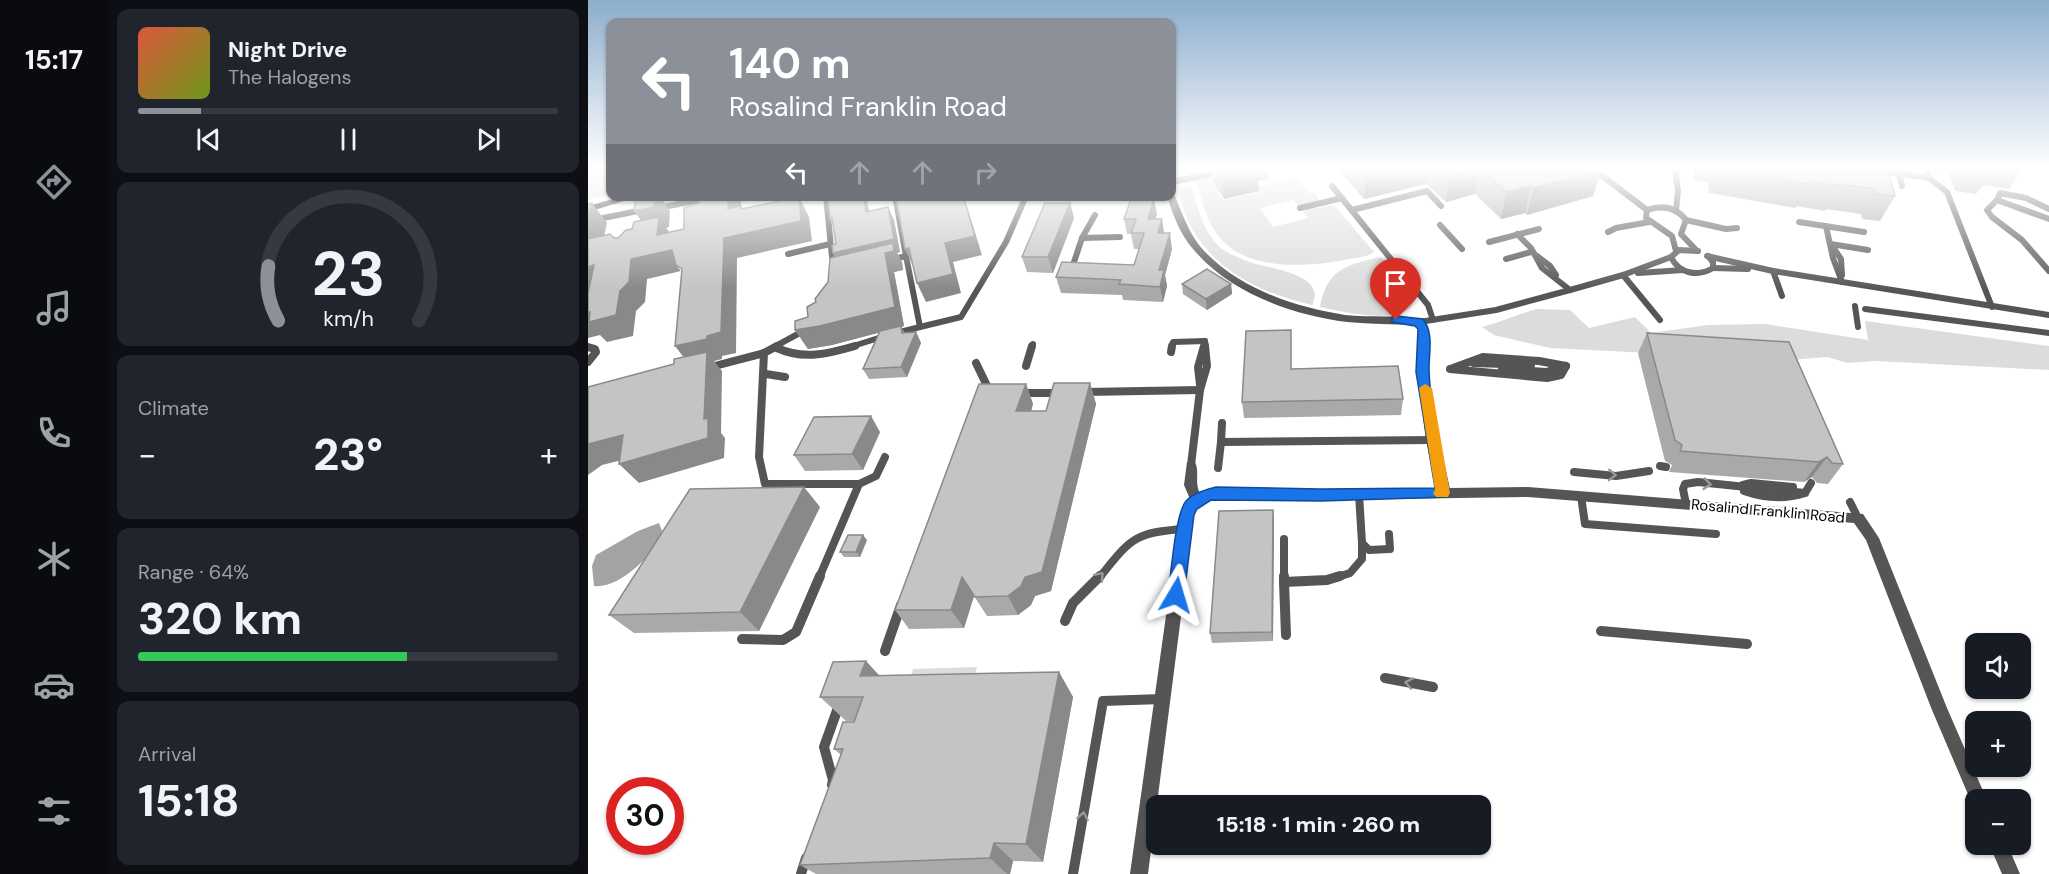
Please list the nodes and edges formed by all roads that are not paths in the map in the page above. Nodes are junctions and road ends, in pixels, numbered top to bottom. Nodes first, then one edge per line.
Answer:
1 (646, 209) edge
2 (827, 209) edge
3 (897, 209) edge
4 (1020, 209) edge
5 (1176, 209) edge
6 (1357, 209) edge
7 (1653, 209) edge
8 (1670, 209) edge
9 (1954, 209) edge
10 (1988, 209) edge
11 (2021, 209) edge
12 (1352, 210) joint
13 (1647, 210) joint
14 (1676, 210) joint
15 (1095, 215) dead end
16 (2049, 219) edge
17 (1686, 220) junction
18 (588, 221) edge
19 (1649, 222) junction
20 (1799, 222) dead end
21 (1440, 225) dead end
22 (1826, 226) junction
23 (1737, 228) dead end
24 (1539, 230) dead end
25 (1608, 232) dead end
26 (1864, 232) dead end
27 (1517, 234) junction
28 (1120, 237) dead end
29 (1082, 238) junction
30 (1489, 242) dead end
31 (830, 244) junction
32 (1831, 244) junction
33 (1462, 249) dead end
34 (1868, 250) dead end
35 (1698, 251) junction
36 (1531, 252) junction
37 (788, 254) dead end
38 (1673, 254) junction
39 (906, 256) junction
40 (1707, 256) junction
41 (1506, 259) dead end
42 (885, 261) edge
43 (1713, 268) junction
44 (1684, 270) junction
45 (844, 271) edge
46 (1773, 271) junction
47 (2049, 271) edge
48 (1071, 273) edge
49 (1623, 275) junction
50 (1842, 282) junction
51 (1570, 290) junction
52 (1782, 296) dead end
53 (1855, 306) dead end
54 (1992, 307) junction
55 (1865, 309) dead end
56 (2049, 315) edge
57 (1660, 320) dead end
58 (1433, 321) junction
59 (1419, 322) junction
60 (812, 326) edge
61 (920, 327) junction
62 (1858, 327) dead end
63 (2049, 333) edge
64 (1033, 344) dead end
65 (588, 346) edge
66 (777, 348) junction
67 (764, 352) junction
68 (1171, 352) dead end
69 (588, 362) edge
70 (976, 363) dead end
71 (1026, 366) dead end
72 (1566, 366) joint
73 (697, 370) edge
74 (766, 374) junction
75 (785, 377) dead end
76 (1200, 390) junction
77 (1014, 393) edge
78 (1002, 394) edge
79 (1222, 423) dead end
80 (1432, 440) junction
81 (1221, 442) junction
82 (885, 457) dead end
83 (1191, 465) joint
84 (1218, 468) dead end
85 (1649, 471) dead end
86 (1574, 472) dead end
87 (859, 484) junction
88 (1809, 488) dead end
89 (1443, 493) junction
90 (1359, 494) junction
91 (1581, 496) junction
92 (1197, 500) junction
93 (1850, 502) dead end
94 (1686, 504) junction
95 (1858, 518) junction
96 (1185, 529) junction
97 (1389, 534) dead end
98 (1716, 534) dead end
99 (1284, 539) dead end
100 (1362, 543) junction
101 (1284, 582) junction
102 (905, 595) edge
103 (1065, 621) dead end
104 (1600, 631) dead end
105 (1286, 635) dead end
106 (742, 639) dead end
107 (1747, 644) dead end
108 (885, 651) dead end
109 (1385, 678) dead end
110 (1433, 687) dead end
111 (844, 691) edge
112 (1162, 699) junction
113 (1974, 789) edge
114 (830, 791) edge
115 (812, 843) edge
116 (2003, 855) edge
117 (801, 874) edge
118 (1073, 874) edge
119 (1139, 874) edge
120 (2011, 874) edge

1 - 18 lane
2 - 31 lane
3 - 39 lane
4 - 61 lane
5 - 59 street
6 - 12 lane
7 - 13 lane
8 - 14 lane
9 - 54 lane
10 - 47 lane
11 - 16 lane
12 - 58 lane
13 - 19 lane
14 - 17 lane
15 - 29 lane
17 - 23 lane
17 - 35 lane
19 - 25 lane
19 - 38 lane
20 - 22 lane
21 - 33 lane
22 - 26 lane
22 - 32 lane
24 - 27 lane
27 - 30 lane
27 - 36 lane
28 - 29 lane
29 - 48 lane
31 - 37 lane
31 - 45 lane
32 - 34 lane
32 - 50 lane
35 - 38 lane
35 - 40 lane
36 - 41 lane
36 - 51 lane
38 - 44 lane
38 - 49 lane
39 - 42 lane
39 - 61 lane
40 - 43 lane
40 - 46 lane
43 - 44 lane
43 - 46 lane
44 - 49 lane
46 - 50 lane
46 - 52 lane
49 - 51 lane
49 - 57 lane
50 - 54 lane
51 - 58 lane
53 - 62 lane
54 - 56 lane
55 - 63 lane
58 - 59 lane
59 - 80 street
60 - 66 lane
61 - 66 lane
64 - 71 lane
65 - 69 lane
66 - 67 lane
67 - 73 lane
67 - 74 lane
68 - 76 lane
70 - 78 lane
72 - 72 lane
74 - 75 lane
74 - 87 lane
76 - 77 lane
76 - 83 lane
79 - 81 lane
80 - 81 lane
80 - 89 street
81 - 84 lane
82 - 87 lane
83 - 92 street
86 -> 85 lane
87 - 106 lane
94 -> 88 lane
89 - 90 street, Rosalind Franklin Road
89 - 91 street, Rosalind Franklin Road
90 - 92 street, Rosalind Franklin Road
90 - 100 lane
91 - 94 street, Rosalind Franklin Road
91 - 98 lane
92 - 96 street
93 - 95 lane
94 - 95 street, Rosalind Franklin Road
95 - 113 street, Rosalind Franklin Road
103 -> 96 lane
96 - 112 street
97 - 100 lane
99 - 101 lane
100 - 101 lane
101 - 105 lane
102 - 108 lane
104 - 107 lane
110 -> 109 lane
111 - 114 lane
118 -> 112 lane
112 - 119 street
115 - 117 lane
116 - 120 street

